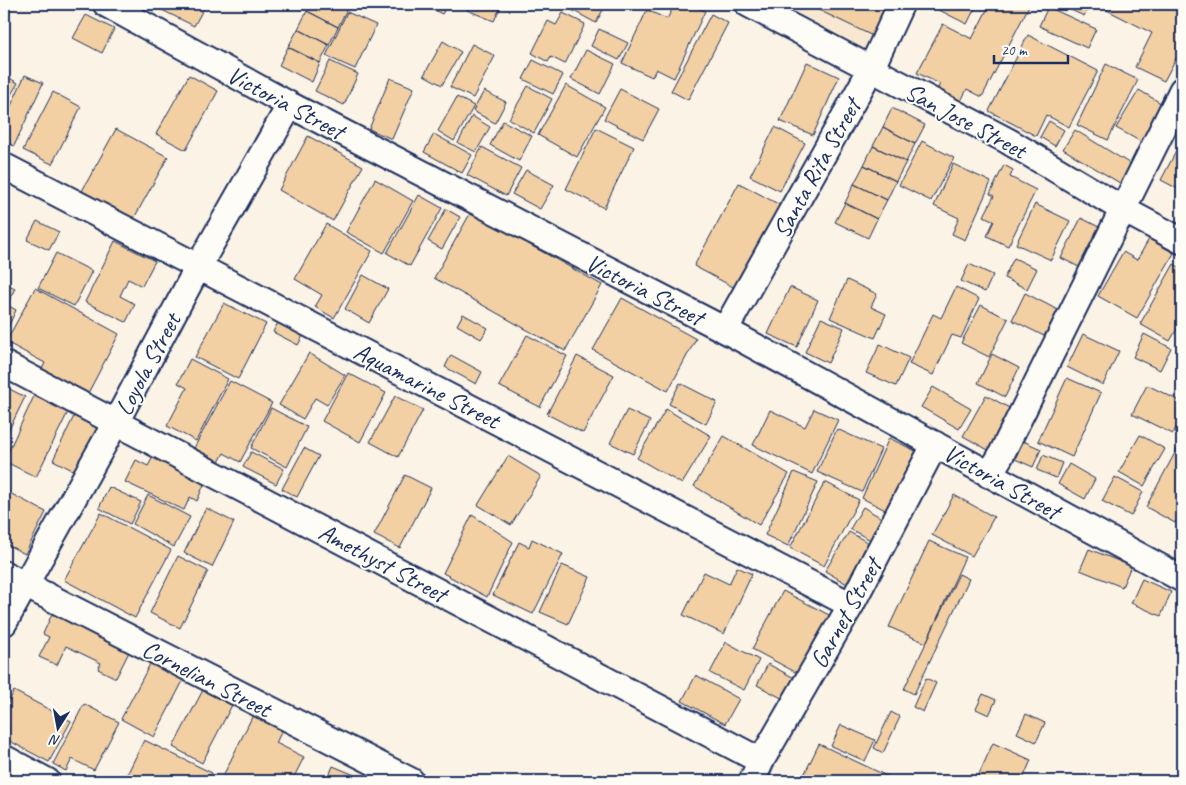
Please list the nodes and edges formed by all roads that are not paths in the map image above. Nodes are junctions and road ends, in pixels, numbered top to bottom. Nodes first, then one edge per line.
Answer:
1 (106, 4) edge
2 (748, 4) edge
3 (901, 4) edge
4 (871, 69) junction
5 (1182, 90) edge
6 (290, 105) junction
7 (4, 166) edge
8 (1124, 210) junction
9 (1182, 241) edge
10 (198, 267) junction
11 (725, 330) junction
12 (4, 364) edge
13 (116, 422) junction
14 (935, 444) junction
15 (989, 475) junction
16 (1182, 578) edge
17 (14, 579) edge
18 (851, 605) junction
19 (4, 623) edge
20 (4, 758) edge
21 (756, 771) edge
22 (47, 781) edge
23 (411, 781) edge

1 - 6 street, Victoria Street
2 - 4 street, San Jose Street
3 - 4 street, Santa Rita Street
4 - 8 street, San Jose Street
4 - 11 street, Santa Rita Street
5 - 8 street
6 - 10 street, Loyola Street
6 - 11 street, Victoria Street
7 - 10 street, Aquamarine Street
8 - 9 street, San Jose Street
8 - 15 street
10 - 13 street, Loyola Street
10 - 18 street, Aquamarine Street
11 - 14 street, Victoria Street
12 - 13 street, Amethyst Street
13 - 17 street, Loyola Street
13 - 21 street, Amethyst Street
14 - 15 street, Victoria Street
14 - 18 street, Garnet Street
15 - 16 street, Victoria Street
17 - 19 street, Loyola Street
17 - 23 street, Cornelian Street
18 - 21 street, Garnet Street
20 - 22 street

